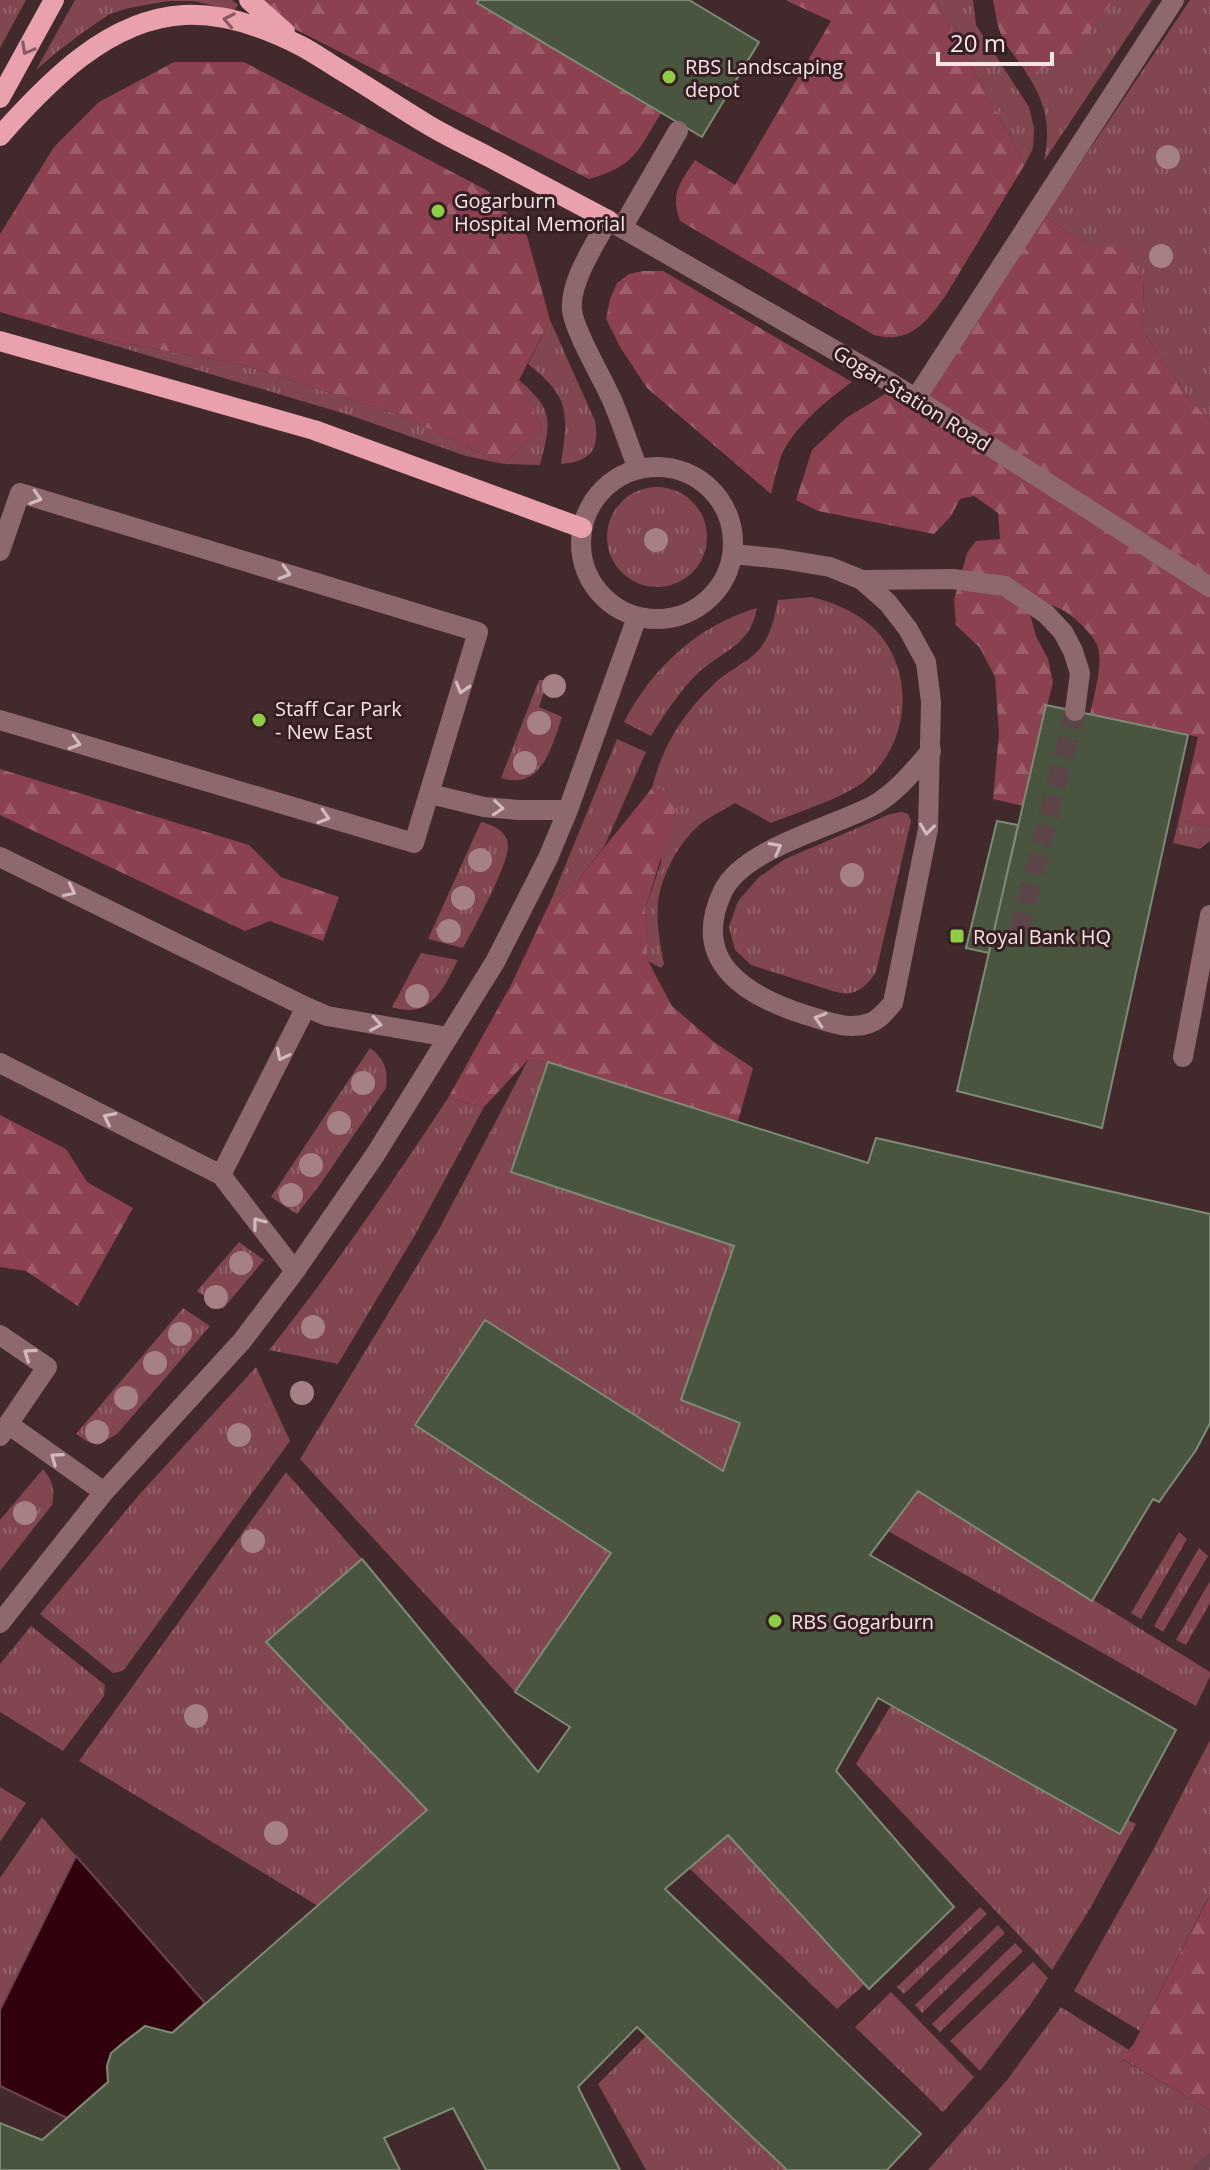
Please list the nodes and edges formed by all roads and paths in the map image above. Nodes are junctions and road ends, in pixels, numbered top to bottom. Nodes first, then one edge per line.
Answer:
1 (54, 0) edge
2 (249, 0) edge
3 (1174, 0) edge
4 (302, 47) junction
5 (0, 98) edge
6 (678, 131) dead end
7 (0, 136) edge
8 (615, 224) junction
9 (0, 341) edge
10 (916, 398) junction
11 (638, 469) junction
12 (582, 528) junction
13 (0, 551) edge
14 (734, 554) junction
15 (862, 580) junction
16 (1210, 587) edge
17 (637, 617) junction
18 (1075, 711) tunnel mouth
19 (0, 720) edge
20 (931, 751) junction
21 (430, 794) junction
22 (568, 810) junction
23 (0, 857) edge
24 (1210, 915) edge
25 (306, 1007) junction
26 (448, 1037) junction
27 (1183, 1057) dead end
28 (0, 1063) edge
29 (221, 1175) junction
30 (295, 1271) junction
31 (0, 1335) edge
32 (4, 1430) edge
33 (104, 1492) junction
34 (0, 1623) edge

1 -> 5 main road
2 - 4 main road
3 - 10 street
4 -> 7 main road
4 - 8 main road
6 - 8 street
8 - 10 street, Gogar Station Road
8 - 11 street
9 - 12 main road
10 - 16 street, Gogar Station Road
11 - 12 street
11 - 14 street
12 - 17 street
13 -> 21 street
14 - 15 street
14 - 17 street
15 - 18 street
15 - 20 street
17 - 22 street
19 -> 21 street
20 -> 20 street
21 -> 22 street
22 - 26 street
23 -> 25 street
24 - 27 street
25 -> 26 street
25 -> 29 street
26 - 30 street
29 -> 28 street
30 -> 29 street
30 - 33 street
32 -> 31 street
33 -> 32 street
33 - 34 street

